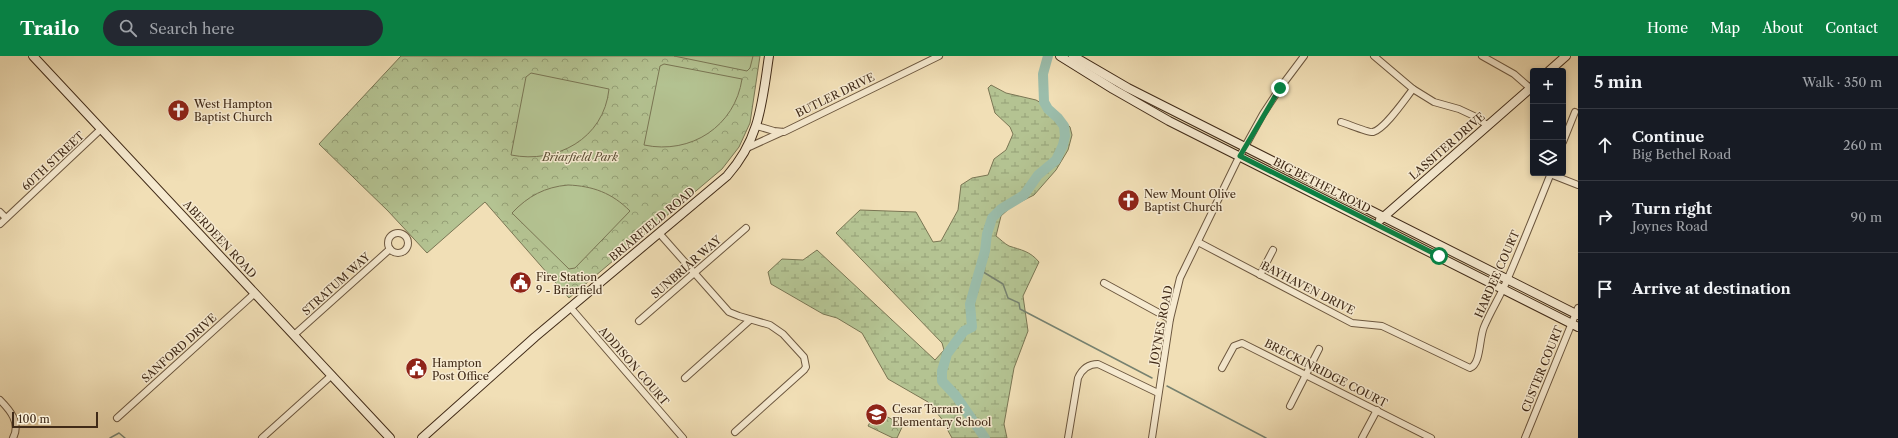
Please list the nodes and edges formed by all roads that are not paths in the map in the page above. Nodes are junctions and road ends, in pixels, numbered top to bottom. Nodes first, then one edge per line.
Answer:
1 (33, 56) edge
2 (769, 56) edge
3 (939, 56) edge
4 (1073, 56) edge
5 (1304, 56) edge
6 (1374, 56) edge
7 (1482, 56) edge
8 (1566, 56) edge
9 (1061, 57) edge
10 (1552, 68) edge
11 (1530, 86) edge
12 (1413, 89) junction
13 (1530, 89) edge
14 (1575, 112) dead end
15 (1341, 122) dead end
16 (1487, 125) junction
17 (757, 126) junction
18 (101, 129) junction
19 (784, 132) junction
20 (1564, 140) edge
21 (747, 148) junction
22 (1245, 148) junction
23 (1240, 156) junction
24 (1549, 176) edge
25 (1555, 176) edge
26 (1578, 186) edge
27 (0, 212) edge
28 (1383, 217) junction
29 (6, 218) junction
30 (0, 224) edge
31 (1375, 224) junction
32 (746, 228) dead end
33 (659, 233) junction
34 (1198, 242) junction
35 (390, 249) dead end
36 (1274, 250) dead end
37 (693, 274) junction
38 (1260, 275) junction
39 (1508, 279) junction
40 (1104, 283) dead end
41 (1503, 288) junction
42 (255, 293) junction
43 (570, 308) junction
44 (1577, 312) edge
45 (1170, 319) junction
46 (750, 320) junction
47 (638, 321) dead end
48 (1575, 325) edge
49 (294, 335) junction
50 (1319, 349) dead end
51 (1456, 362) joint
52 (1222, 368) dead end
53 (1306, 374) junction
54 (332, 375) junction
55 (685, 378) dead end
56 (1158, 393) junction
57 (0, 400) edge
58 (1290, 406) dead end
59 (1377, 410) junction
60 (117, 418) dead end
61 (735, 432) dead end
62 (13, 438) edge
63 (262, 438) edge
64 (390, 438) edge
65 (422, 438) edge
66 (682, 438) edge
67 (1068, 438) edge
68 (1152, 438) edge
69 (1362, 438) edge
70 (1431, 438) edge
71 (1524, 438) edge

1 - 18 main road, ABERDEEN ROAD
2 - 17 main road, BRIARFIELD ROAD
3 - 19 street, BUTLER DRIVE
4 - 22 main road, BIG BETHEL ROAD
5 - 22 street, JOYNES ROAD
6 - 12 street
7 - 11 street
8 - 10 main road
9 - 23 main road, BIG BETHEL ROAD
12 - 15 street
12 - 16 street
13 - 16 main road, LASSITER DRIVE
14 - 20 street
16 - 28 main road, LASSITER DRIVE
17 - 19 street
17 - 21 main road, BRIARFIELD ROAD
18 - 29 street, 60TH STREET
18 - 42 main road, ABERDEEN ROAD
19 - 21 street, BUTLER DRIVE
21 - 33 main road, BRIARFIELD ROAD
22 - 23 street, JOYNES ROAD
22 - 28 main road, BIG BETHEL ROAD
23 - 31 main road, BIG BETHEL ROAD
23 - 34 street, JOYNES ROAD
24 - 39 street, HARDEE COURT
25 - 26 street
27 - 29 street
28 - 31 main road, LASSITER DRIVE
28 - 39 main road, BIG BETHEL ROAD
29 - 30 street, 60TH STREET
31 - 41 main road, BIG BETHEL ROAD
32 - 37 street, SUNBRIAR WAY
33 - 37 street
33 - 43 main road, BRIARFIELD ROAD
34 - 38 street, BAYHAVEN DRIVE
34 - 45 street, JOYNES ROAD
35 - 49 street, STRATUM WAY
36 - 38 street
37 - 46 street
37 - 47 street, SUNBRIAR WAY
38 - 51 street, BAYHAVEN DRIVE
39 - 41 street, HARDEE COURT
39 - 44 main road, BIG BETHEL ROAD
40 - 45 street
41 - 48 main road, BIG BETHEL ROAD
41 - 51 street, HARDEE COURT
42 - 49 main road, ABERDEEN ROAD
42 - 60 street, SANFORD DRIVE
43 - 65 main road, BRIARFIELD ROAD
43 - 66 street, ADDISON COURT
44 - 48 street, CUSTER COURT
45 - 56 street, JOYNES ROAD
46 - 55 street
46 - 61 street
48 - 71 street, CUSTER COURT
49 - 54 main road, ABERDEEN ROAD
50 - 53 street
52 - 53 street, BRECKINRIDGE COURT
53 - 58 street
53 - 59 street, BRECKINRIDGE COURT
54 - 63 street
54 - 64 main road, ABERDEEN ROAD
56 - 67 street
56 - 68 street, JOYNES ROAD
57 - 62 street
59 - 69 street
59 - 70 street, BRECKINRIDGE COURT

